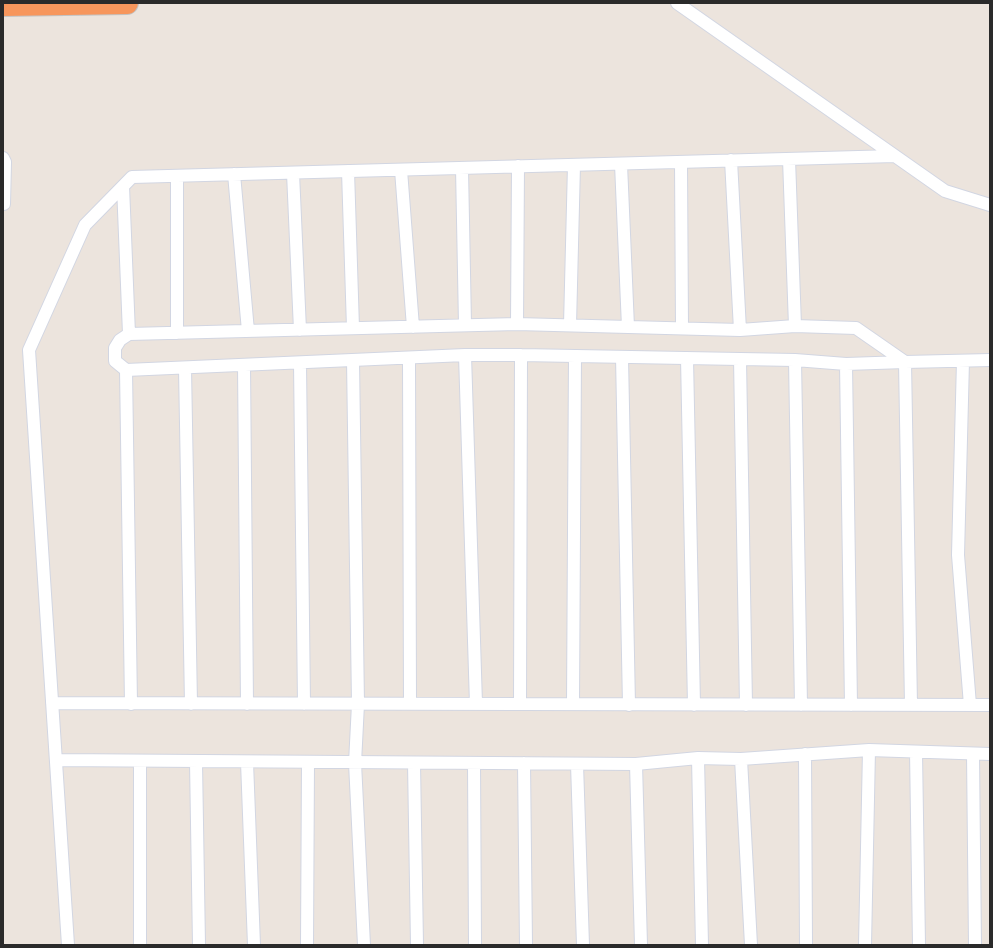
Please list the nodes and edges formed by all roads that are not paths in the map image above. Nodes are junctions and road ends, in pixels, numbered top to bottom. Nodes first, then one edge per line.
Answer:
1 (127, 3) edge
2 (677, 3) edge
3 (3, 5) edge
4 (895, 156) junction
5 (3, 158) edge
6 (789, 159) junction
7 (731, 160) junction
8 (681, 162) junction
9 (622, 164) junction
10 (574, 165) junction
11 (518, 166) junction
12 (462, 168) junction
13 (401, 170) junction
14 (348, 171) junction
15 (293, 172) junction
16 (234, 174) junction
17 (177, 176) junction
18 (122, 186) junction
19 (4, 204) edge
20 (990, 205) edge
21 (518, 324) junction
22 (465, 325) junction
23 (570, 325) junction
24 (412, 326) junction
25 (795, 326) junction
26 (628, 327) junction
27 (353, 328) junction
28 (682, 328) junction
29 (300, 330) junction
30 (740, 330) junction
31 (248, 331) junction
32 (177, 333) junction
33 (129, 334) junction
34 (521, 355) junction
35 (465, 356) junction
36 (575, 356) junction
37 (622, 357) junction
38 (409, 358) junction
39 (687, 358) junction
40 (740, 359) junction
41 (352, 360) junction
42 (795, 360) junction
43 (990, 360) edge
44 (963, 361) junction
45 (300, 362) junction
46 (905, 362) junction
47 (846, 364) junction
48 (244, 365) junction
49 (185, 368) junction
50 (126, 370) junction
51 (52, 703) junction
52 (130, 704) junction
53 (191, 704) junction
54 (248, 704) junction
55 (304, 704) junction
56 (358, 704) junction
57 (410, 704) junction
58 (476, 704) junction
59 (520, 704) junction
60 (573, 704) junction
61 (629, 705) junction
62 (694, 705) junction
63 (746, 705) junction
64 (801, 705) junction
65 (851, 705) junction
66 (911, 705) junction
67 (970, 705) junction
68 (990, 705) edge
69 (869, 750) junction
70 (916, 752) junction
71 (805, 754) junction
72 (973, 754) junction
73 (990, 754) edge
74 (698, 758) junction
75 (741, 758) junction
76 (56, 760) junction
77 (140, 761) junction
78 (196, 762) junction
79 (247, 762) junction
80 (308, 762) junction
81 (355, 763) junction
82 (414, 763) junction
83 (474, 763) junction
84 (524, 763) junction
85 (577, 764) junction
86 (636, 764) junction
87 (68, 945) edge
88 (140, 945) edge
89 (198, 945) edge
90 (254, 945) edge
91 (307, 945) edge
92 (364, 945) edge
93 (417, 945) edge
94 (475, 945) edge
95 (526, 945) edge
96 (583, 945) edge
97 (641, 945) edge
98 (702, 945) edge
99 (751, 945) edge
100 (806, 945) edge
101 (865, 945) edge
102 (919, 945) edge
103 (975, 945) edge

1 - 3 highway
2 - 4 lane
4 - 6 lane
4 - 20 lane
5 - 19 lane
6 - 7 lane
6 - 25 lane
7 - 8 lane
7 - 30 lane
8 - 9 lane
8 - 28 lane
9 - 10 lane
9 - 26 lane
10 - 11 lane
10 - 23 lane
11 - 12 lane
11 - 21 lane
12 - 13 lane
12 - 22 lane
13 - 14 lane
13 - 24 lane
14 - 15 lane
14 - 27 lane
15 - 16 lane
15 - 29 lane
16 - 17 lane
16 - 31 lane
17 - 18 lane
17 - 32 lane
18 - 33 lane
18 - 51 lane
21 - 22 lane
21 - 23 lane
22 - 24 lane
23 - 26 lane
24 - 27 lane
25 - 30 lane
25 - 46 lane
26 - 28 lane
27 - 29 lane
28 - 30 lane
29 - 31 lane
31 - 32 lane
32 - 33 lane
33 - 50 lane
34 - 35 lane
34 - 36 lane
34 - 59 lane
35 - 38 lane
35 - 58 lane
36 - 37 lane
36 - 60 lane
37 - 39 lane
37 - 61 lane
38 - 41 lane
38 - 57 lane
39 - 40 lane
39 - 62 lane
40 - 42 lane
40 - 63 lane
41 - 45 lane
41 - 56 lane
42 - 47 lane
42 - 64 lane
43 - 44 lane
44 - 46 lane
44 - 67 lane
45 - 48 lane
45 - 55 lane
46 - 47 lane
46 - 66 lane
47 - 65 lane
48 - 49 lane
48 - 54 lane
49 - 50 lane
49 - 53 lane
50 - 52 lane
51 - 52 lane
51 - 76 lane
52 - 53 lane
53 - 54 lane
54 - 55 lane
55 - 56 lane
56 - 57 lane
56 - 81 lane
57 - 58 lane
58 - 59 lane
59 - 60 lane
60 - 61 lane
61 - 62 lane
62 - 63 lane
63 - 64 lane
64 - 65 lane
65 - 66 lane
66 - 67 lane
67 - 68 lane
69 - 70 lane
69 - 71 lane
69 - 101 lane
70 - 72 lane
70 - 102 lane
71 - 75 lane
71 - 100 lane
72 - 73 lane
72 - 103 lane
74 - 75 lane
74 - 86 lane
74 - 98 lane
75 - 99 lane
76 - 77 lane
76 - 87 lane
77 - 78 lane
77 - 88 lane
78 - 79 lane
78 - 89 lane
79 - 80 lane
79 - 90 lane
80 - 81 lane
80 - 91 lane
81 - 82 lane
81 - 92 lane
82 - 83 lane
82 - 93 lane
83 - 84 lane
83 - 94 lane
84 - 85 lane
84 - 95 lane
85 - 86 lane
85 - 96 lane
86 - 97 lane

